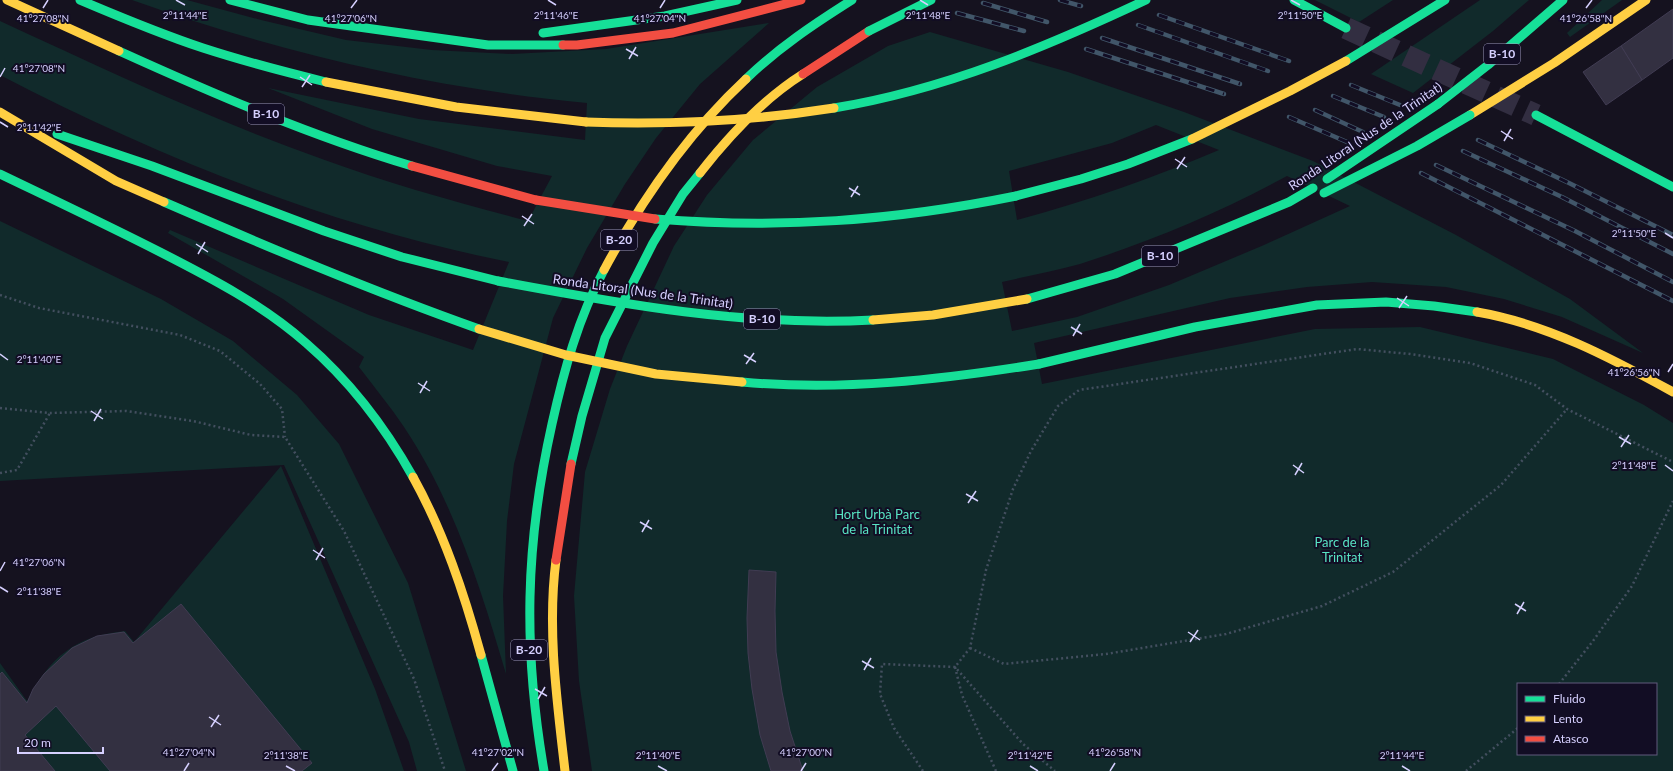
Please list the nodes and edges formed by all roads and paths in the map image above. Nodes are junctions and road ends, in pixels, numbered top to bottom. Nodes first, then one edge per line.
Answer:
1 (7, 0) edge
2 (80, 0) edge
3 (230, 0) edge
4 (736, 0) edge
5 (801, 0) edge
6 (852, 0) edge
7 (931, 0) edge
8 (1146, 0) edge
9 (1294, 0) edge
10 (1445, 0) edge
11 (1563, 0) edge
12 (1644, 1) edge
13 (1346, 28) tunnel mouth
14 (488, 45) junction
15 (0, 112) edge
16 (1536, 115) tunnel mouth
17 (21, 123) junction
18 (0, 174) edge
19 (1673, 187) edge
20 (1289, 202) junction
21 (0, 295) edge
22 (1673, 392) edge
23 (0, 408) edge
24 (1568, 409) junction
25 (50, 413) junction
26 (285, 437) junction
27 (1673, 462) edge
28 (0, 473) edge
29 (1673, 500) edge
30 (970, 648) junction
31 (955, 667) junction
32 (1560, 683) edge
33 (1517, 729) edge
34 (445, 771) edge
35 (513, 771) edge
36 (544, 771) edge
37 (565, 771) edge
38 (923, 771) edge
39 (996, 771) edge
40 (1055, 771) edge
41 (1466, 771) edge

1 - 10 highway, B-10, bridge
2 - 8 highway, bridge
3 - 14 highway
4 - 14 highway
5 - 14 highway
6 - 36 highway, B-20
7 - 37 highway, bridge
9 - 13 highway
11 - 20 highway, Ronda Litoral (Nus de la Trinitat) / B-10, bridge
12 - 20 highway, bridge
15 - 17 highway, B-10
16 - 19 highway
17 - 20 highway, Ronda Litoral (Nus de la Trinitat) / B-10, bridge
17 - 22 highway, bridge
18 - 35 highway
21 - 26 path
23 - 25 path
24 - 27 path
24 - 30 path
24 - 30 path
25 - 26 path
25 - 28 path
26 - 34 path
29 - 32 path
30 - 31 path
31 - 38 path
31 - 39 path
31 - 40 path
33 - 41 path

